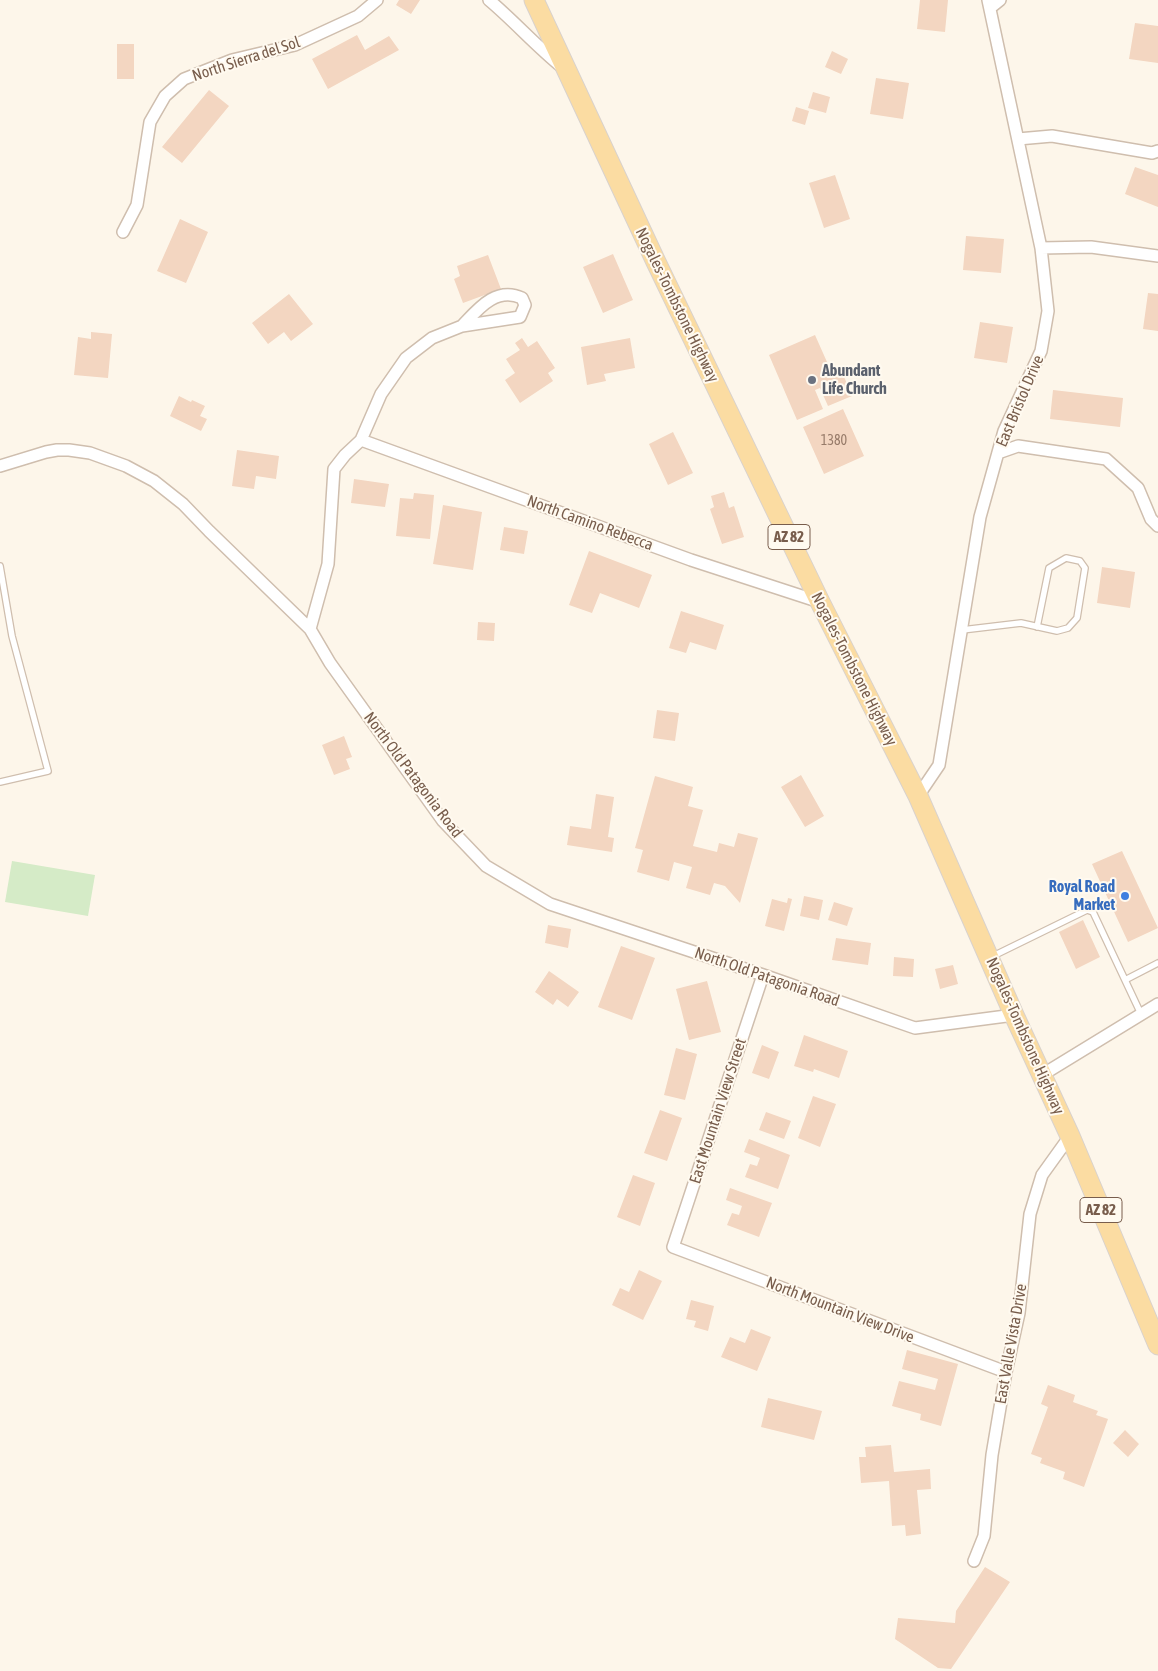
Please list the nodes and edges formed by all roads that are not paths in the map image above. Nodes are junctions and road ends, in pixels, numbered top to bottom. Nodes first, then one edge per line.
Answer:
1 (377, 0) edge
2 (489, 0) edge
3 (534, 0) edge
4 (1000, 0) edge
5 (989, 4) edge
6 (567, 71) junction
7 (1018, 139) junction
8 (1158, 151) edge
9 (123, 232) dead end
10 (1041, 248) junction
11 (1158, 256) edge
12 (462, 326) junction
13 (361, 440) junction
14 (998, 453) junction
15 (0, 466) edge
16 (1158, 526) edge
17 (0, 566) edge
18 (820, 602) junction
19 (1037, 627) junction
20 (310, 629) junction
21 (962, 630) junction
22 (0, 782) edge
23 (918, 796) junction
24 (990, 958) junction
25 (1158, 963) edge
26 (763, 975) junction
27 (1125, 980) junction
28 (1158, 1004) edge
29 (1014, 1014) junction
30 (1141, 1014) junction
31 (1042, 1075) junction
32 (1070, 1136) junction
33 (674, 1247) joint
34 (1158, 1345) edge
35 (1006, 1372) junction
36 (974, 1561) dead end

1 - 9 street, North Sierra del Sol
2 - 6 street
3 - 6 main road, Nogales-Tombstone Highway / AZ 82
4 - 5 street
5 - 7 street, East Bristol Drive
6 - 18 main road, Nogales-Tombstone Highway / AZ 82
7 - 8 street
7 - 10 street, East Bristol Drive
10 - 11 street
10 - 14 street, East Bristol Drive
12 - 12 street
12 - 13 street
13 - 18 street, North Camino Rebecca
13 - 20 street
14 - 16 street
14 - 21 street, East Bristol Drive
15 - 20 street, North Old Patagonia Road
17 - 22 lane
18 - 23 main road, Nogales-Tombstone Highway / AZ 82
19 - 19 lane
19 - 21 lane
20 - 26 street, North Old Patagonia Road
21 - 23 street, East Bristol Drive
23 - 24 main road, Nogales-Tombstone Highway / AZ 82
24 - 27 lane
24 - 29 main road, Nogales-Tombstone Highway / AZ 82
25 - 27 lane
26 - 29 street, North Old Patagonia Road
26 - 33 street, East Mountain View Street
27 - 30 lane
28 - 30 street
29 - 31 main road, Nogales-Tombstone Highway / AZ 82
30 - 31 street
31 - 32 main road, Nogales-Tombstone Highway / AZ 82
32 - 34 main road, Nogales-Tombstone Highway / AZ 82
32 - 35 street, East Valle Vista Drive
33 - 35 street, North Mountain View Drive
35 - 36 street, East Valle Vista Drive

